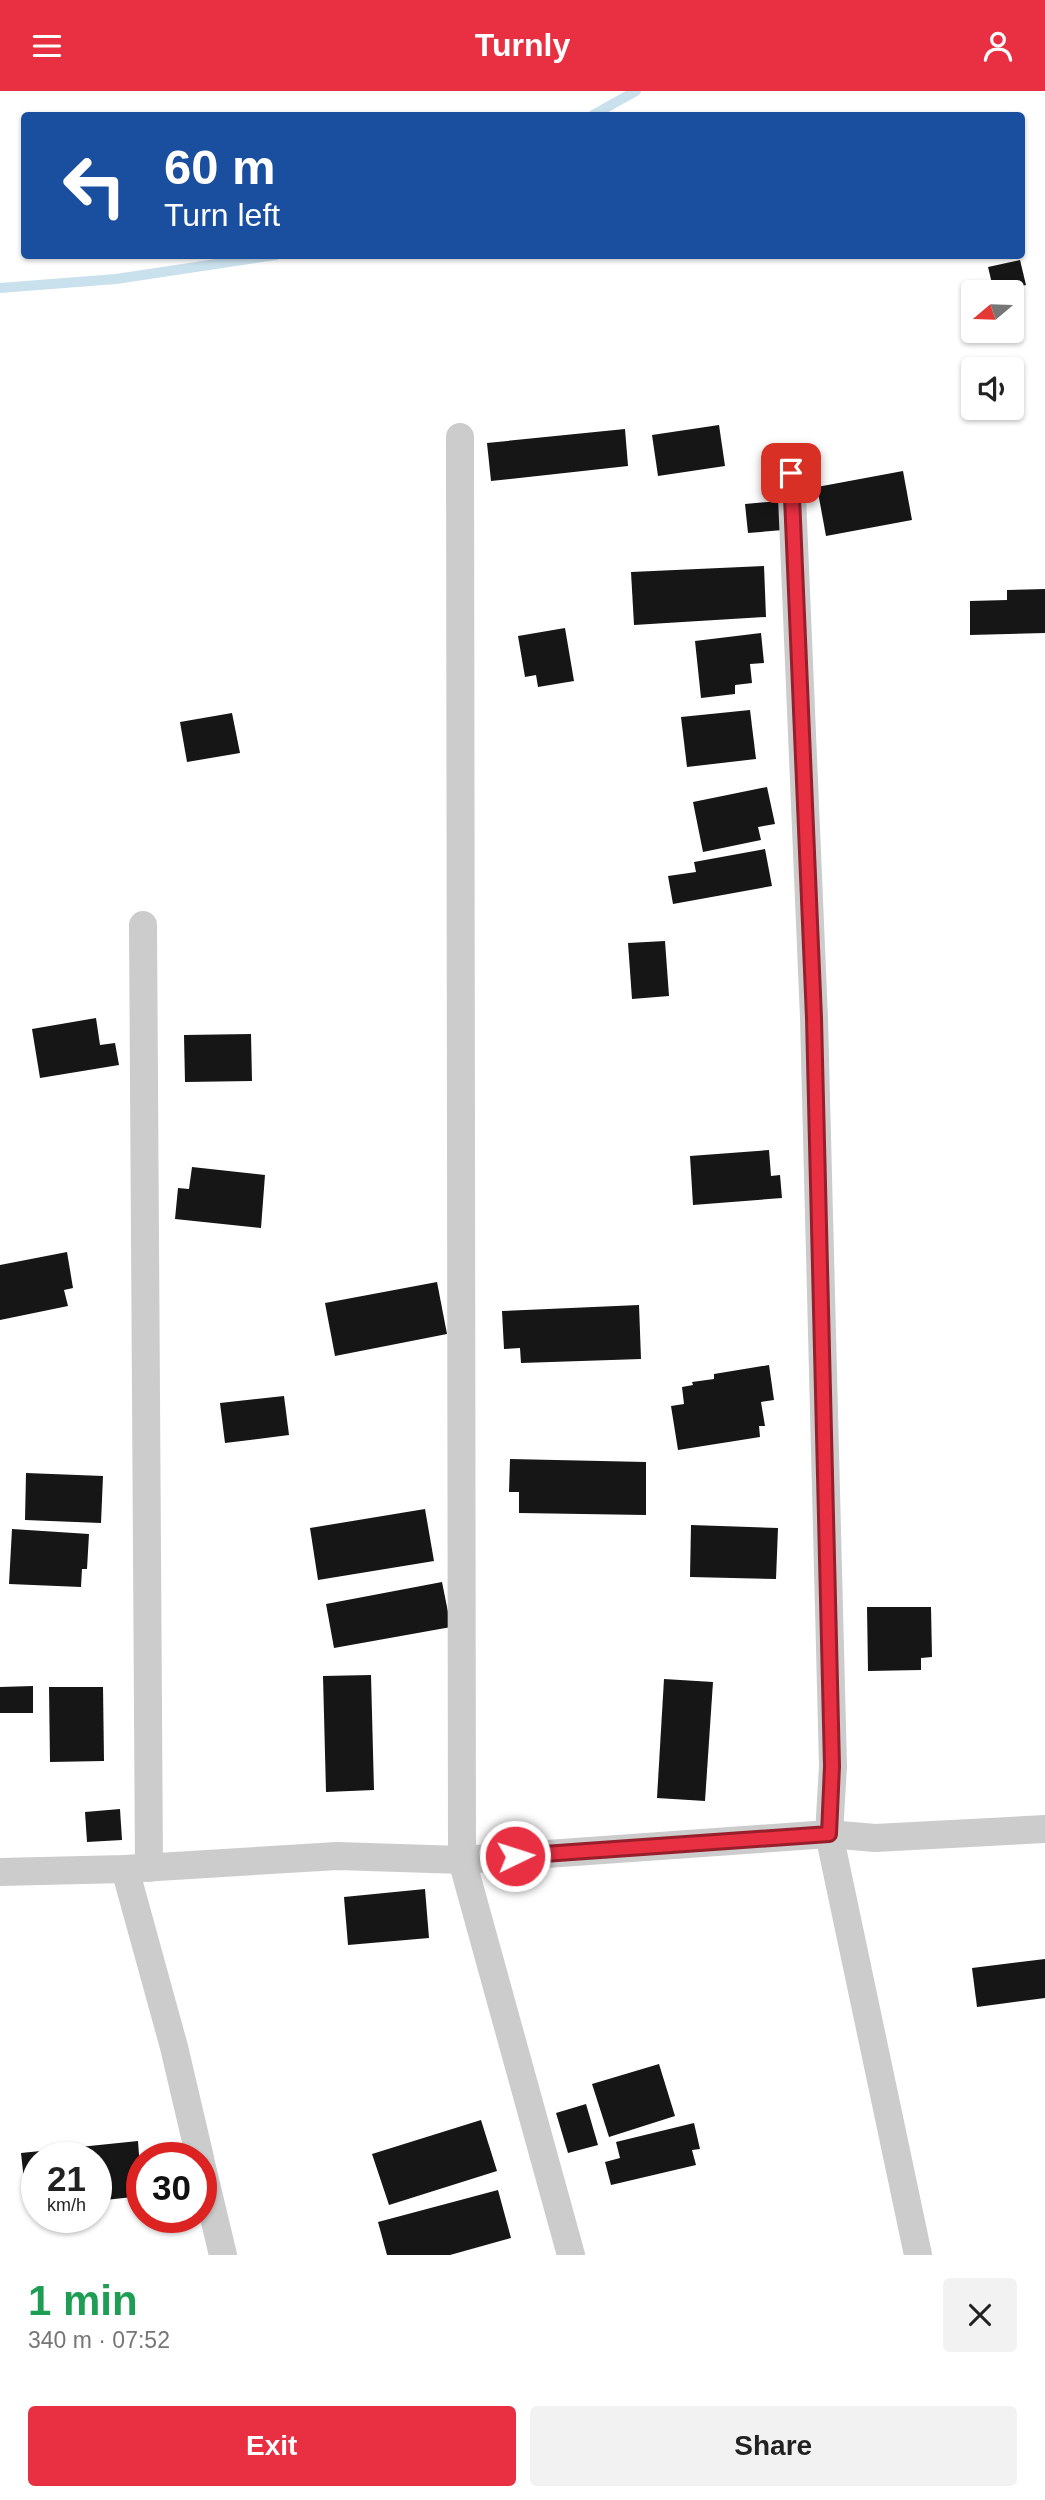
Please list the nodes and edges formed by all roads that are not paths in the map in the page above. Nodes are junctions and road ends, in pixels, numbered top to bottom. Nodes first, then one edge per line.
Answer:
1 (460, 437) dead end
2 (791, 473) dead end
3 (143, 925) dead end
4 (1045, 1829) edge
5 (829, 1834) junction
6 (462, 1860) junction
7 (137, 1868) junction
8 (0, 1872) edge
9 (196, 2142) edge
10 (217, 2230) edge
11 (223, 2255) edge
12 (571, 2255) edge
13 (918, 2255) edge

1 - 6 street
2 - 5 street
3 - 7 street
4 - 5 street
5 - 6 street
5 - 13 street
6 - 7 street
6 - 12 street
7 - 8 street
7 - 9 street
10 - 11 street

